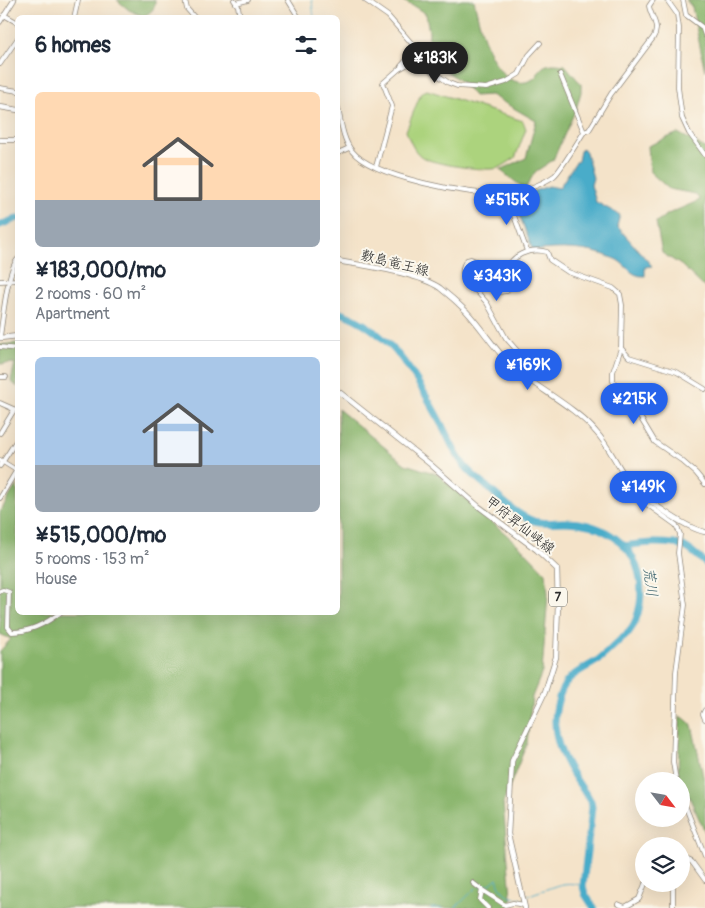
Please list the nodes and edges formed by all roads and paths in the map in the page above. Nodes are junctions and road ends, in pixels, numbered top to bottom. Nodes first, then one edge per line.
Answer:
1 (14, 0) edge
2 (78, 0) edge
3 (185, 0) edge
4 (248, 0) edge
5 (288, 0) edge
6 (365, 0) edge
7 (654, 0) edge
8 (667, 0) edge
9 (683, 0) edge
10 (235, 2) edge
11 (4, 15) junction
12 (75, 15) edge
13 (192, 15) edge
14 (239, 15) edge
15 (297, 15) edge
16 (15, 21) edge
17 (0, 22) edge
18 (705, 35) edge
19 (15, 42) edge
20 (540, 44) dead end
21 (0, 64) edge
22 (399, 69) junction
23 (560, 74) dead end
24 (0, 88) edge
25 (15, 90) edge
26 (0, 107) edge
27 (15, 110) edge
28 (340, 115) edge
29 (584, 132) junction
30 (0, 140) edge
31 (15, 142) edge
32 (349, 148) junction
33 (340, 152) edge
34 (705, 155) edge
35 (376, 166) junction
36 (506, 194) junction
37 (527, 251) junction
38 (15, 261) edge
39 (340, 261) edge
40 (15, 280) edge
41 (0, 281) edge
42 (9, 281) junction
43 (15, 336) edge
44 (0, 337) edge
45 (0, 347) edge
46 (621, 348) junction
47 (15, 349) edge
48 (517, 370) junction
49 (0, 377) edge
50 (6, 377) dead end
51 (705, 389) edge
52 (340, 393) edge
53 (0, 403) edge
54 (15, 410) edge
55 (15, 411) edge
56 (0, 433) edge
57 (15, 442) edge
58 (2, 461) edge
59 (0, 466) edge
60 (15, 468) edge
61 (15, 472) edge
62 (705, 484) edge
63 (633, 486) junction
64 (0, 498) edge
65 (705, 532) edge
66 (0, 591) edge
67 (56, 615) edge
68 (705, 710) edge
69 (705, 719) edge
70 (675, 772) edge
71 (690, 818) edge
72 (705, 856) edge
73 (690, 861) edge
74 (705, 880) edge
75 (473, 883) dead end
76 (482, 890) junction
77 (642, 892) edge
78 (672, 892) edge
79 (523, 903) edge
80 (618, 904) dead end
81 (488, 908) edge
82 (673, 908) edge

1 - 11 street
2 - 12 street
3 - 13 street
4 - 10 street
5 - 15 street
6 - 22 street
7 - 29 street
8 - 34 street
9 - 18 street
10 - 14 street
11 - 16 street
11 - 17 street
19 - 21 street
20 - 22 street
22 - 35 street
23 - 29 street
24 - 25 street
26 - 27 main road
28 - 32 street
29 - 36 street
30 - 31 street
32 - 33 street
32 - 35 street
35 - 36 street
36 - 37 street
37 - 46 street
37 - 48 street
38 - 42 street
39 - 48 main road, 敷島竜王線
40 - 42 street
41 - 42 street
42 - 44 street
43 - 44 main road
45 - 47 street
46 - 51 street
46 - 62 street
48 - 63 main road, 敷島竜王線
49 - 50 street
52 - 79 main road, 甲府昇仙峡線 / 7
53 - 54 street
55 - 56 street
57 - 58 street
58 - 59 street
58 - 60 street
61 - 64 street
63 - 65 main road, 敷島竜王線
63 - 70 street
66 - 67 street
68 - 69 street
71 - 72 street
73 - 74 street
75 - 76 street
76 - 79 street
76 - 81 street
77 - 80 street
78 - 82 street

